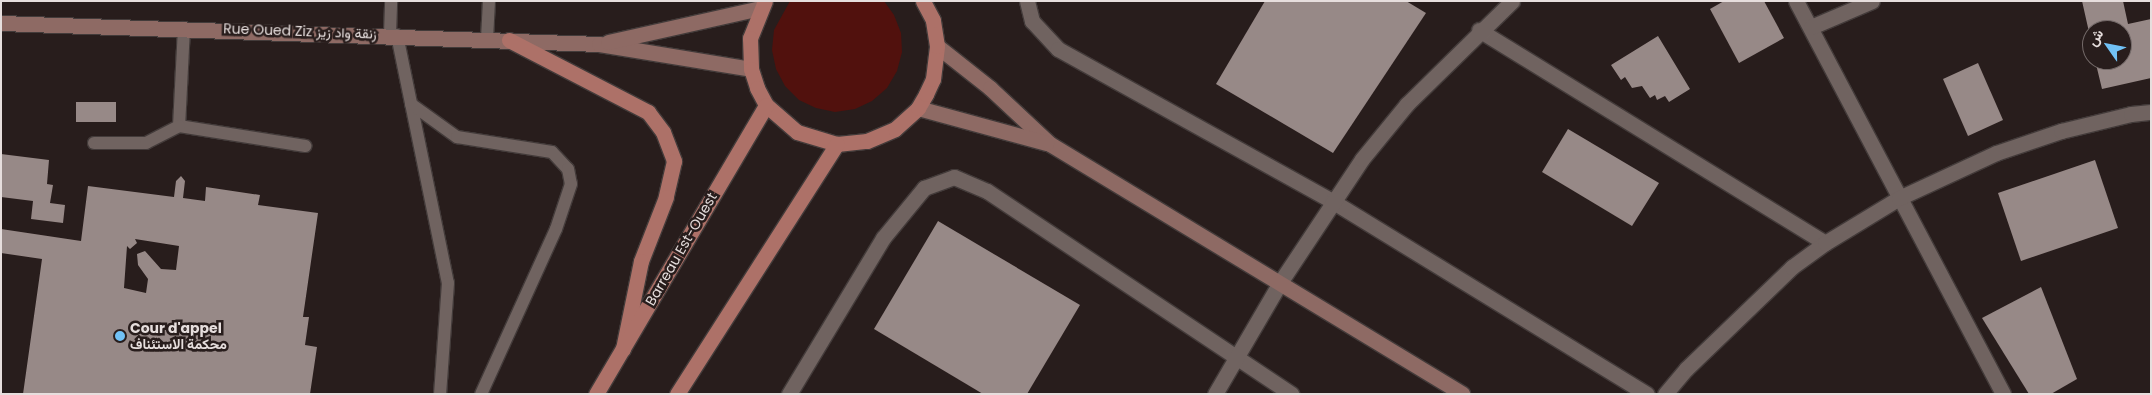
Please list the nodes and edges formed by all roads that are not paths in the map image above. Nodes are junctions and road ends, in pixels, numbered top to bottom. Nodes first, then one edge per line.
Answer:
1 (391, 1) edge
2 (489, 1) edge
3 (923, 1) edge
4 (1027, 1) edge
5 (1512, 1) edge
6 (1796, 1) edge
7 (1872, 1) edge
8 (762, 5) edge
9 (1, 23) edge
10 (1811, 27) junction
11 (184, 28) junction
12 (1479, 30) junction
13 (393, 35) junction
14 (486, 39) junction
15 (509, 40) junction
16 (599, 44) junction
17 (938, 46) junction
18 (751, 69) junction
19 (411, 104) junction
20 (766, 105) junction
21 (918, 108) junction
22 (2151, 112) edge
23 (179, 126) junction
24 (94, 143) dead end
25 (837, 144) junction
26 (1050, 144) junction
27 (305, 146) dead end
28 (1899, 198) junction
29 (1332, 201) junction
30 (1825, 243) junction
31 (1281, 281) junction
32 (623, 349) junction
33 (1236, 359) junction
34 (440, 394) edge
35 (480, 394) edge
36 (596, 394) edge
37 (677, 394) edge
38 (789, 394) edge
39 (1215, 394) edge
40 (1292, 394) edge
41 (1462, 394) edge
42 (1647, 394) edge
43 (1665, 394) edge
44 (2003, 394) edge

1 - 13 lane
2 - 14 lane
3 - 17 main road
4 - 29 street
5 - 12 street
6 - 10 street
7 - 10 street
8 - 16 street, Rue Oued Ziz زنقة واد زيز
8 - 18 main road
9 - 11 street, Rue Oued Ziz زنقة واد زيز
10 - 28 street
11 - 13 street, Rue Oued Ziz زنقة واد زيز
11 - 23 lane
12 - 29 street
12 - 30 street
13 - 14 street, Rue Oued Ziz زنقة واد زيز
13 - 19 lane
14 - 15 street, Rue Oued Ziz زنقة واد زيز
15 - 16 street, Rue Oued Ziz زنقة واد زيز
15 - 32 main road
16 - 18 street, Rue Oued Ziz زنقة واد زيز
17 - 21 main road
17 - 26 street
18 - 20 main road
19 - 34 lane
19 - 35 lane
20 - 25 main road
20 - 32 main road, Barreau Est-Ouest
21 - 25 main road
21 - 26 street
22 - 28 street
23 - 24 lane
23 - 27 lane
25 - 37 main road
26 - 31 street
28 - 30 street
28 - 44 street
29 - 31 street
29 - 42 street
30 - 43 street
31 - 33 street
31 - 41 street
32 - 36 main road, Barreau Est-Ouest
33 - 38 street
33 - 39 street
33 - 40 street

